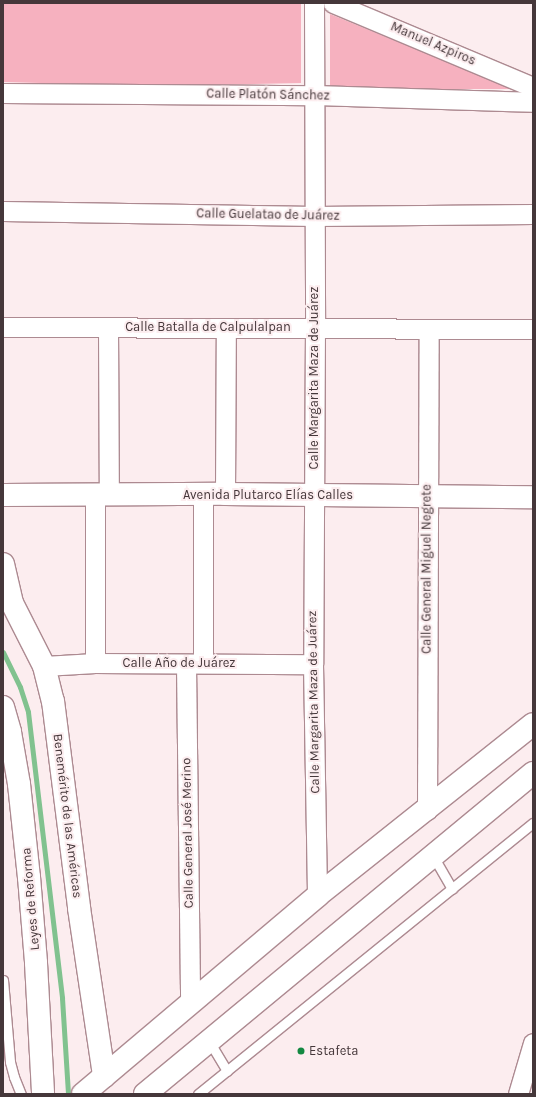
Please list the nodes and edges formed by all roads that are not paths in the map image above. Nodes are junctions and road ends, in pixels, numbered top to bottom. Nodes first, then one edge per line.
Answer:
1 (314, 3) edge
2 (333, 3) edge
3 (533, 87) edge
4 (3, 93) edge
5 (315, 95) junction
6 (533, 102) edge
7 (3, 211) edge
8 (533, 214) edge
9 (315, 216) junction
10 (3, 326) edge
11 (108, 327) junction
12 (315, 327) junction
13 (226, 329) junction
14 (429, 329) junction
15 (533, 329) edge
16 (203, 494) junction
17 (225, 494) junction
18 (3, 495) edge
19 (102, 495) junction
20 (313, 496) junction
21 (427, 496) junction
22 (533, 497) edge
23 (3, 564) edge
24 (95, 663) junction
25 (195, 663) junction
26 (313, 664) junction
27 (44, 666) junction
28 (3, 706) edge
29 (533, 724) edge
30 (533, 773) edge
31 (427, 810) junction
32 (533, 823) edge
33 (434, 856) junction
34 (452, 889) junction
35 (317, 896) junction
36 (3, 980) edge
37 (190, 1002) junction
38 (209, 1042) junction
39 (533, 1043) edge
40 (6, 1062) edge
41 (227, 1071) junction
42 (104, 1076) junction
43 (21, 1094) edge
44 (43, 1094) edge
45 (83, 1094) edge
46 (145, 1094) edge
47 (198, 1094) edge
48 (518, 1094) edge

1 - 5 street, Calle Margarita Maza de Juárez
2 - 3 street, Manuel Azpiros
4 - 5 street, Calle Platón Sánchez
5 - 6 street, Calle Platón Sánchez
5 - 9 street, Calle Margarita Maza de Juárez
7 - 9 street, Calle Guelatao de Juárez
8 - 9 street, Calle Guelatao de Juárez
9 - 12 street, Calle Margarita Maza de Juárez
10 - 11 street, Calle Batalla de Calpulalpan
11 - 13 street, Calle Batalla de Calpulalpan
11 - 19 street
12 - 13 street, Calle Batalla de Calpulalpan
12 - 14 street, Calle Batalla de Calpulalpan
12 - 20 street, Calle Margarita Maza de Juárez
13 - 17 street
14 - 15 street, Calle Batalla de Calpulalpan
14 - 21 street, Calle General Miguel Negrete
16 - 17 main road, Avenida Plutarco Elías Calles
16 - 19 main road, Avenida Plutarco Elías Calles
16 - 25 street, Calle General José Merino
17 - 20 main road, Avenida Plutarco Elías Calles
18 - 19 main road, Avenida Plutarco Elías Calles
19 - 24 street
20 - 21 main road, Avenida Plutarco Elías Calles
20 - 26 street, Calle Margarita Maza de Juárez
21 - 22 main road, Avenida Plutarco Elías Calles
21 - 31 street, Calle General Miguel Negrete
23 - 27 main road, Benemérito de las Américas
24 - 25 street, Calle Año de Juárez
24 - 27 street, Calle Año de Juárez
25 - 26 street, Calle Año de Juárez
25 - 37 street, Calle General José Merino
26 - 35 street, Calle Margarita Maza de Juárez
27 - 42 main road, Benemérito de las Américas
28 - 44 main road, Leyes de Reforma
29 - 31 main road
30 - 33 main road
31 - 35 main road
32 - 34 lane
33 - 34 lane
33 - 38 main road
34 - 41 lane
35 - 37 main road
36 - 40 lane
37 - 42 main road
38 - 41 lane
38 - 46 main road
39 - 48 street
40 - 43 lane
41 - 47 lane
42 - 45 main road

